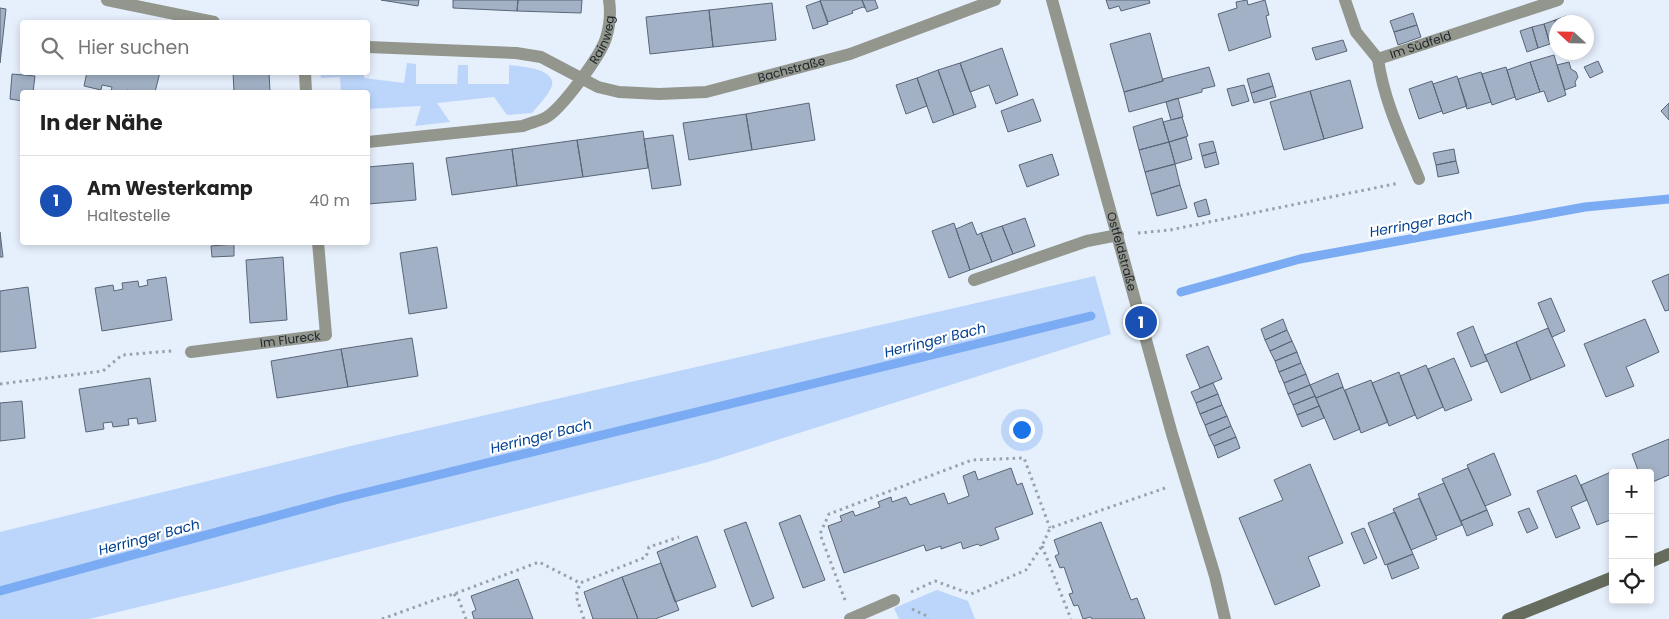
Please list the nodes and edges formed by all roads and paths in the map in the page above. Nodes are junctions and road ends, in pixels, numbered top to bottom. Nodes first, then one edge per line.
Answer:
1 (107, 0) edge
2 (609, 0) edge
3 (995, 0) edge
4 (1052, 0) edge
5 (1345, 0) edge
6 (1558, 0) edge
7 (204, 20) edge
8 (370, 47) edge
9 (1378, 59) junction
10 (305, 75) edge
11 (582, 77) junction
12 (306, 90) edge
13 (370, 142) edge
14 (1420, 179) joint
15 (1118, 235) junction
16 (318, 245) edge
17 (974, 280) dead end
18 (191, 352) joint
19 (0, 384) edge
20 (1187, 480) junction
21 (1050, 528) junction
22 (679, 537) dead end
23 (1042, 546) junction
24 (1669, 554) edge
25 (1654, 560) edge
26 (1609, 579) edge
27 (580, 583) junction
28 (454, 594) junction
29 (894, 600) joint
30 (382, 619) edge
31 (466, 619) edge
32 (584, 619) edge
33 (851, 619) edge
34 (1070, 619) edge
35 (1225, 619) edge
36 (1508, 619) edge

1 - 7 street
2 - 11 street, Rainweg
3 - 11 street, Bachstraße
4 - 15 street, Ostfeldstraße
5 - 9 street
6 - 9 street, Im Südfeld
8 - 11 street, Bachstraße
9 - 14 street, Im Südfeld
10 - 12 street
11 - 13 street
14 - 15 path
15 - 17 street
15 - 20 street, Ostfeldstraße
16 - 18 street, Im Flureck
18 - 19 path
20 - 21 path
20 - 35 street, Ostfeldstraße
21 - 23 path
21 - 33 path
22 - 27 path
23 - 29 path
23 - 34 path
24 - 25 main road
26 - 36 main road
27 - 28 path
27 - 32 path
28 - 30 path
28 - 31 path
29 - 33 street

